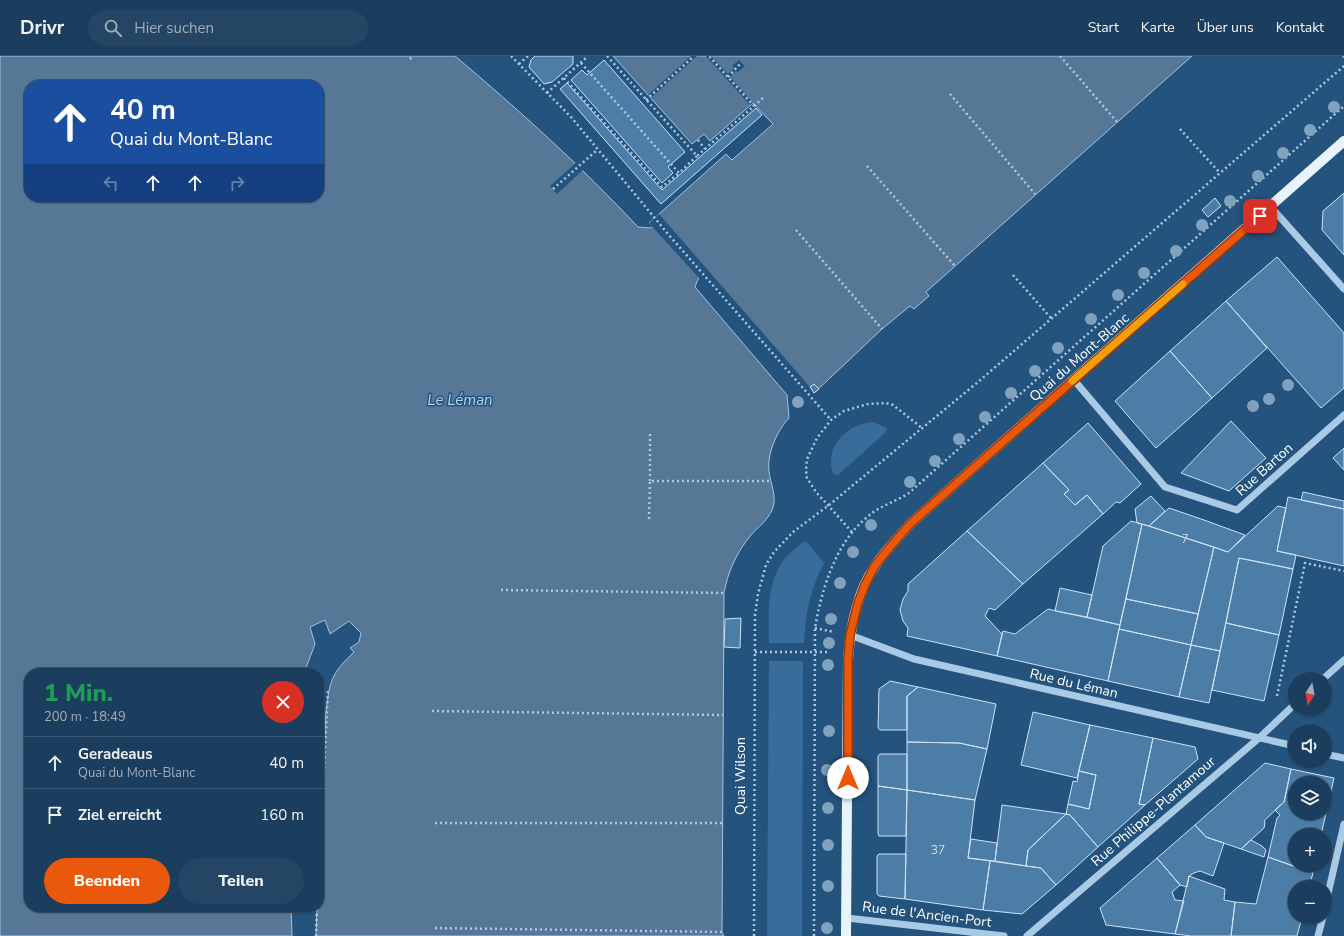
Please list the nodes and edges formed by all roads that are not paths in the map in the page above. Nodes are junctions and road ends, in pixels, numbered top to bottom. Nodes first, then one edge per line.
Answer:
1 (1344, 141) edge
2 (1271, 207) junction
3 (1344, 288) edge
4 (1074, 380) junction
5 (1344, 415) edge
6 (850, 635) junction
7 (1344, 660) edge
8 (1331, 672) edge
9 (1288, 710) edge
10 (1258, 738) junction
11 (1288, 744) edge
12 (1332, 755) edge
13 (1344, 758) edge
14 (1344, 824) edge
15 (1331, 880) edge
16 (847, 918) junction
17 (1321, 924) edge
18 (846, 936) edge
19 (1004, 936) edge
20 (1028, 936) edge
21 (1318, 936) edge

1 - 2 main road, Quai du Mont-Blanc
2 - 3 street
2 - 4 main road, Quai du Mont-Blanc
4 - 5 street, Rue Barton
4 - 6 main road, Quai du Mont-Blanc
6 - 10 street, Rue du Léman
6 - 16 main road
7 - 8 street
9 - 10 street, Rue Philippe-Plantamour
10 - 11 street, Rue du Léman
10 - 20 street, Rue Philippe-Plantamour
12 - 13 street
14 - 15 street
16 - 18 main road
16 - 19 street, Rue de l'Ancien-Port
17 - 21 street

